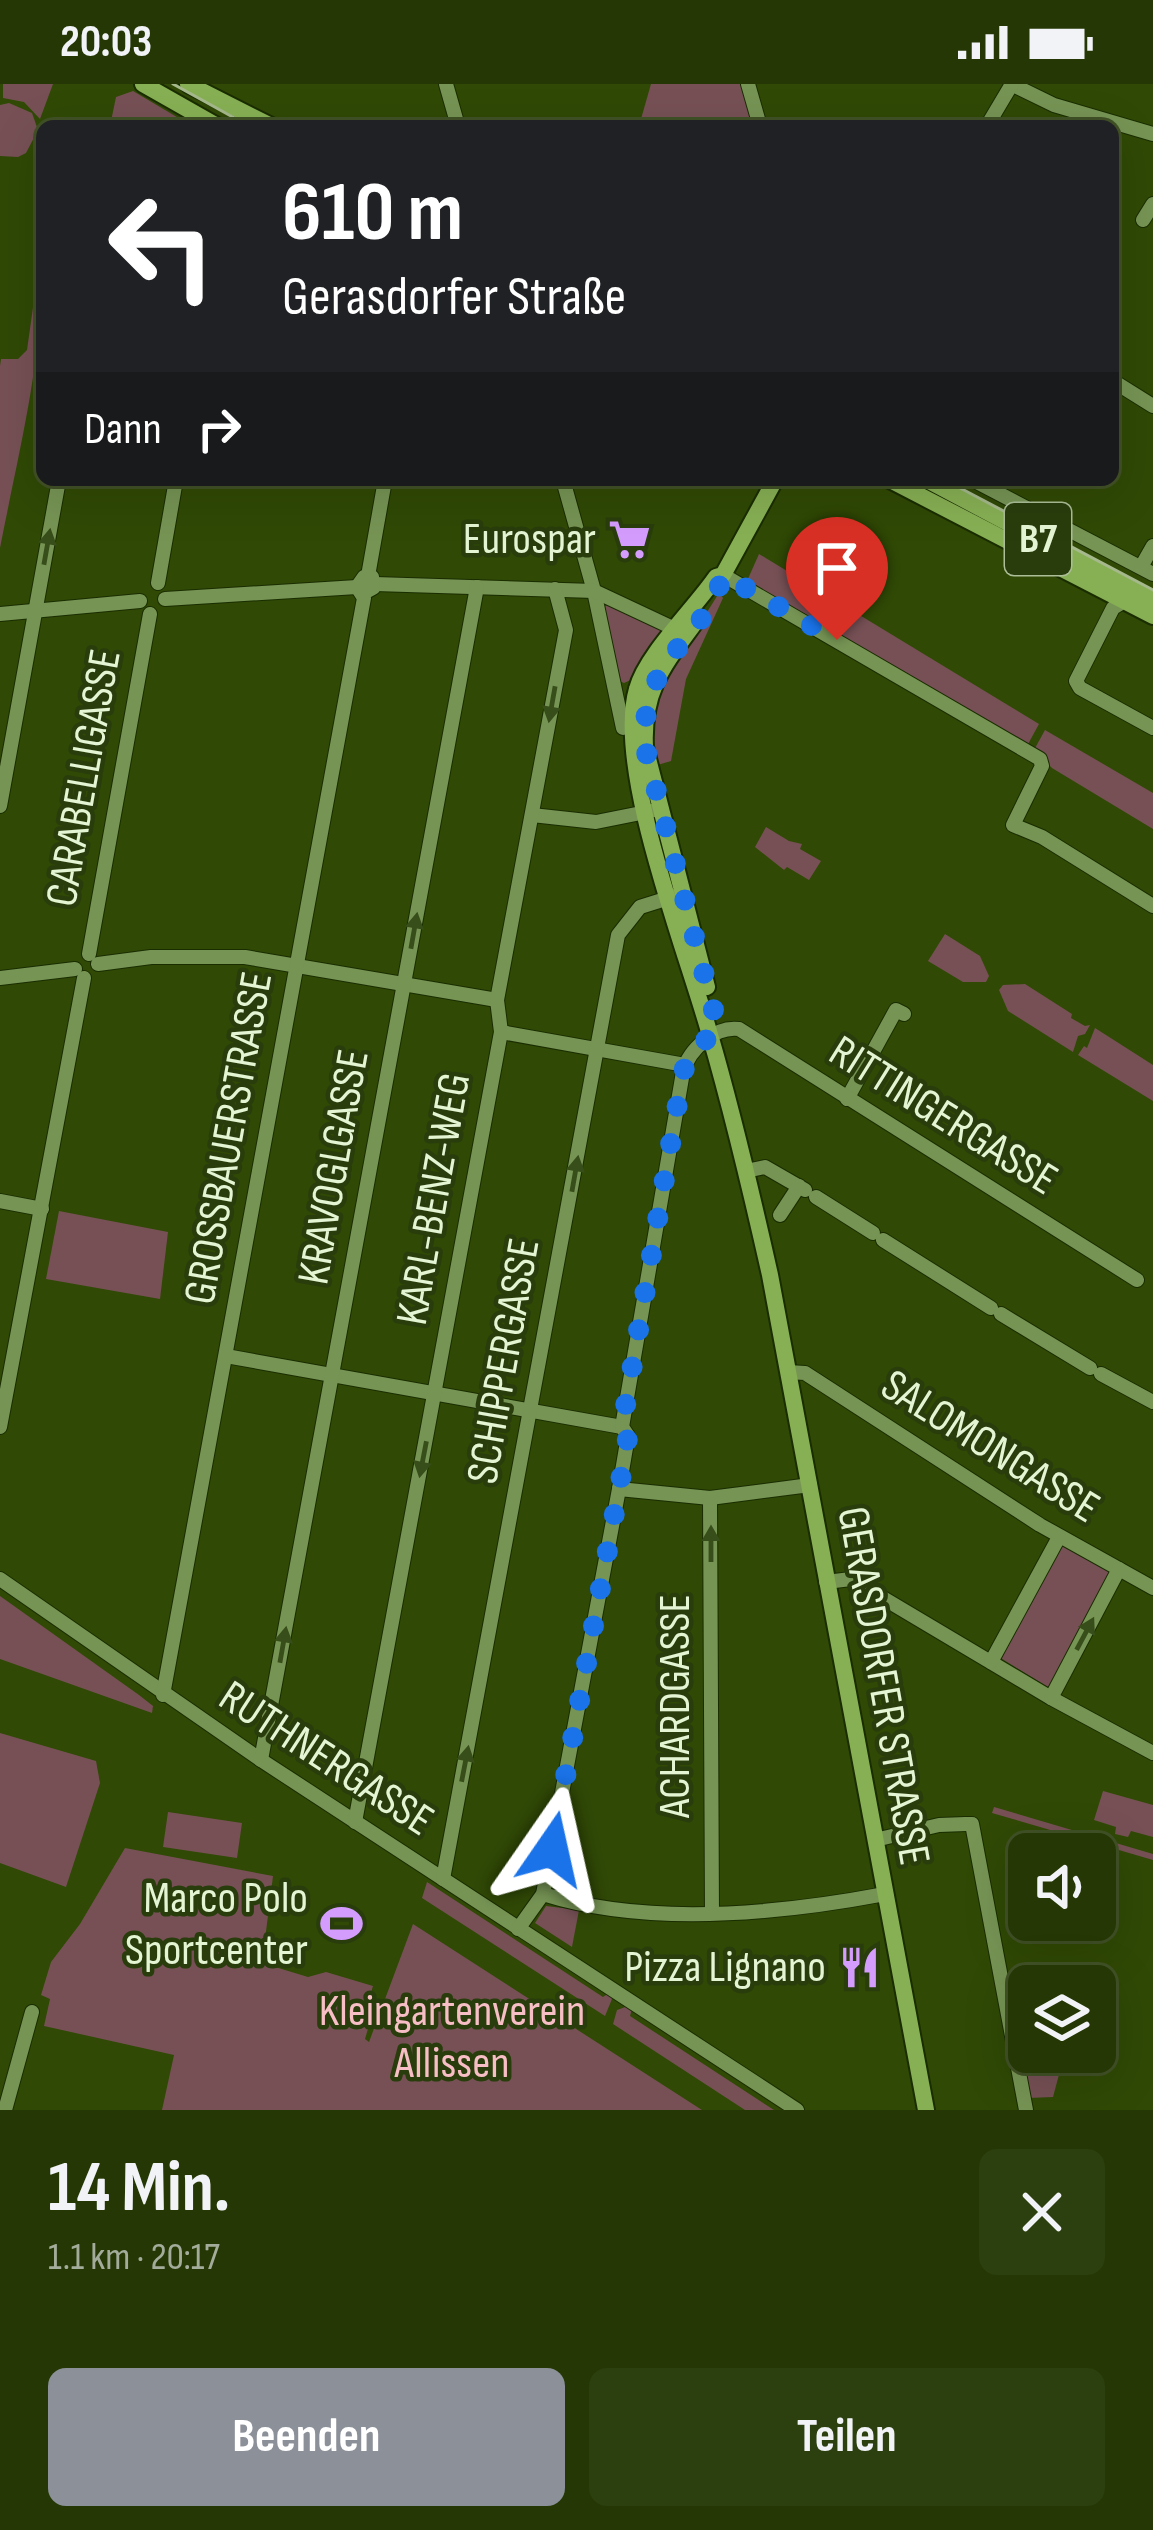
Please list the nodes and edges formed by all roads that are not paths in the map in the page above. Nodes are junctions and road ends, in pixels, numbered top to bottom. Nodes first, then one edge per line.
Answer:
1 (143, 84) edge
2 (446, 84) edge
3 (748, 84) edge
4 (1011, 84) edge
5 (194, 85) edge
6 (206, 120) edge
7 (247, 120) edge
8 (456, 120) edge
9 (758, 120) edge
10 (990, 120) edge
11 (1105, 120) edge
12 (1119, 124) edge
13 (1153, 134) edge
14 (1153, 204) edge
15 (1144, 220) dead end
16 (1119, 385) edge
17 (1153, 406) edge
18 (58, 486) edge
19 (175, 486) edge
20 (384, 486) edge
21 (565, 486) edge
22 (772, 486) edge
23 (901, 486) edge
24 (938, 486) edge
25 (984, 486) edge
26 (1153, 546) edge
27 (1147, 571) edge
28 (723, 575) junction
29 (158, 583) junction
30 (366, 585) junction
31 (477, 587) junction
32 (555, 589) junction
33 (594, 591) junction
34 (165, 598) junction
35 (1120, 601) junction
36 (1152, 605) edge
37 (145, 608) junction
38 (0, 614) edge
39 (35, 614) junction
40 (676, 628) junction
41 (613, 685) junction
42 (643, 689) junction
43 (623, 728) dead end
44 (1153, 728) edge
45 (0, 806) edge
46 (653, 811) junction
47 (532, 815) junction
48 (676, 896) junction
49 (1153, 906) edge
50 (93, 959) junction
51 (296, 964) junction
52 (80, 973) junction
53 (0, 978) edge
54 (404, 983) junction
55 (497, 1000) junction
56 (904, 1014) dead end
57 (501, 1032) junction
58 (715, 1035) junction
59 (597, 1050) junction
60 (685, 1065) junction
61 (848, 1099) junction
62 (750, 1170) junction
63 (806, 1191) junction
64 (0, 1201) edge
65 (42, 1209) junction
66 (780, 1215) dead end
67 (1137, 1280) dead end
68 (226, 1356) junction
69 (788, 1372) junction
70 (332, 1375) junction
71 (436, 1393) junction
72 (1153, 1402) edge
73 (532, 1411) junction
74 (622, 1426) junction
75 (0, 1427) edge
76 (810, 1485) junction
77 (619, 1489) junction
78 (710, 1498) junction
79 (1060, 1537) junction
80 (1119, 1569) junction
81 (0, 1579) edge
82 (826, 1582) junction
83 (1153, 1588) edge
84 (991, 1662) junction
85 (164, 1695) junction
86 (1051, 1698) junction
87 (1153, 1753) edge
88 (261, 1760) junction
89 (355, 1822) junction
90 (875, 1840) junction
91 (442, 1879) junction
92 (543, 1894) junction
93 (885, 1894) junction
94 (712, 1912) junction
95 (518, 1929) junction
96 (32, 2012) dead end
97 (5, 2110) edge
98 (797, 2110) edge
99 (926, 2110) edge
100 (1026, 2110) edge

1 - 6 main road
2 - 8 street
3 - 9 street
4 - 10 street
4 - 11 street
5 - 7 main road
12 - 13 street
14 - 15 street
16 - 17 street
39 -> 18 street
19 - 29 street
20 - 30 street, GROSSBAUERSTRASSE
21 - 33 street
22 - 28 main road
23 - 35 main road, B7
24 - 36 main road, B7
25 - 27 street
26 - 27 street
28 - 40 main road, GERASDORFER STRASSE
28 - 42 main road, GERASDORFER STRASSE
28 - 49 street
29 - 34 street
29 - 37 street
30 - 31 street
30 - 34 street
30 - 51 street, GROSSBAUERSTRASSE
31 - 32 street
54 -> 31 street, KRAVOGLGASSE
32 - 33 street
32 -> 47 street, KARL-BENZ-WEG
33 - 40 street
33 - 41 street
34 - 37 street
35 - 36 main road, B7
35 - 44 street
37 - 39 street
37 - 50 street, CARABELLIGASSE
38 - 39 street
39 - 45 street
40 - 42 main road, GERASDORFER STRASSE
41 - 42 street
41 - 43 street
42 - 46 main road, GERASDORFER STRASSE
46 - 47 street
46 - 48 main road, GERASDORFER STRASSE
47 - 55 street, KARL-BENZ-WEG
48 - 58 main road, GERASDORFER STRASSE
48 - 59 street, SCHIPPERGASSE
50 - 51 street
50 - 52 street
51 - 54 street
51 - 68 street, GROSSBAUERSTRASSE
52 - 53 street
52 - 65 street, CARABELLIGASSE
54 - 55 street
54 - 70 street, KRAVOGLGASSE
55 - 57 street, KARL-BENZ-WEG
56 - 61 street
57 - 59 street
57 - 71 street, KARL-BENZ-WEG
58 - 60 street
58 - 61 street, RITTINGERGASSE
58 - 62 main road, GERASDORFER STRASSE
59 - 60 street
73 -> 59 street, SCHIPPERGASSE
60 - 74 street
61 - 67 street, RITTINGERGASSE
62 - 63 street
62 - 69 main road, GERASDORFER STRASSE
63 - 66 street
63 - 72 street
64 - 65 street
65 - 75 street, CARABELLIGASSE
68 - 70 street
68 - 85 street, GROSSBAUERSTRASSE
69 - 76 main road, GERASDORFER STRASSE
69 - 79 street, SALOMONGASSE
70 - 71 street
88 -> 70 street, KRAVOGLGASSE
71 - 73 street
71 -> 89 street, KARL-BENZ-WEG
73 - 74 street
91 -> 73 street, SCHIPPERGASSE
74 - 77 street
76 - 78 street
76 - 82 main road, GERASDORFER STRASSE
77 - 78 street
77 - 92 street
94 -> 78 street, ACHARDGASSE
79 - 80 street, SALOMONGASSE
79 - 84 street
80 - 83 street, SALOMONGASSE
86 -> 80 street
81 - 85 street, RUTHNERGASSE
82 - 84 street
82 - 90 main road, GERASDORFER STRASSE
84 - 86 street
85 - 88 street, RUTHNERGASSE
86 - 87 street
88 - 89 street, RUTHNERGASSE
89 - 91 street, RUTHNERGASSE
90 - 93 main road, GERASDORFER STRASSE
90 - 100 street
91 - 95 street, RUTHNERGASSE
92 - 94 street
92 - 95 street
93 - 94 street
93 - 99 main road, GERASDORFER STRASSE
95 - 98 street, RUTHNERGASSE
96 - 97 street

